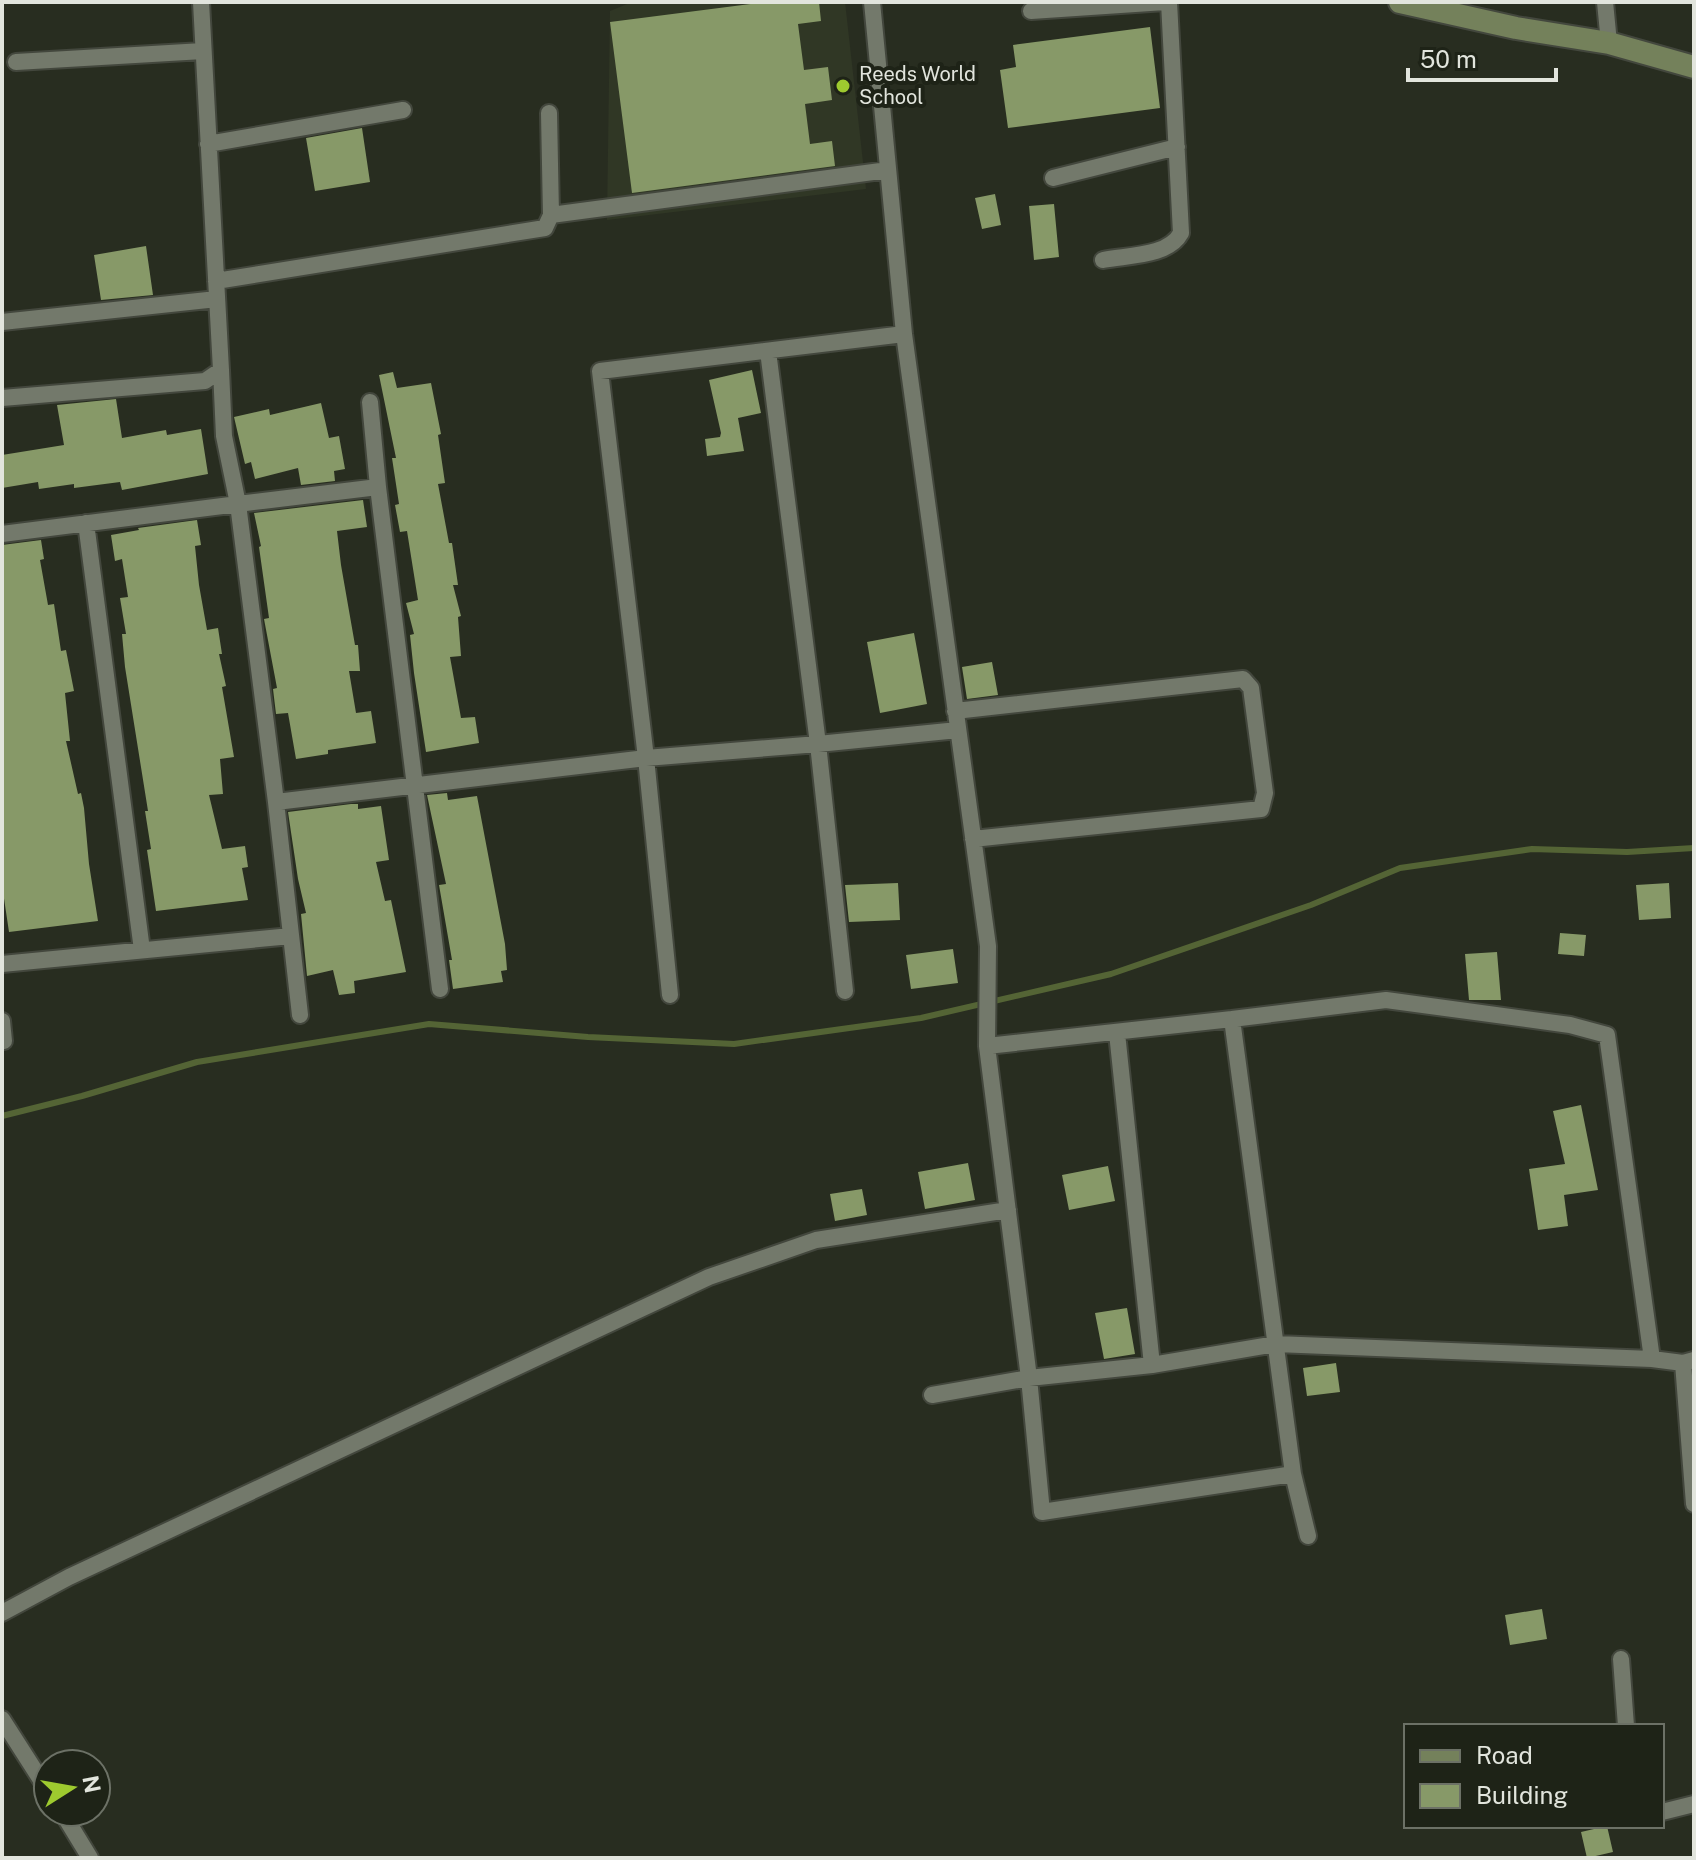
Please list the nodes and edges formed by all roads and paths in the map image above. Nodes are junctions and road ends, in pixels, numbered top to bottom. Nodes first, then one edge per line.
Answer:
1 (201, 2) edge
2 (872, 2) edge
3 (1167, 2) edge
4 (1400, 2) edge
5 (1605, 2) edge
6 (1031, 11) dead end
7 (1609, 43) junction
8 (203, 51) junction
9 (16, 62) dead end
10 (1694, 67) edge
11 (403, 110) dead end
12 (549, 113) dead end
13 (208, 144) junction
14 (1177, 147) junction
15 (888, 170) junction
16 (1053, 178) dead end
17 (551, 215) junction
18 (1103, 260) dead end
19 (216, 281) junction
20 (217, 299) junction
21 (2, 322) edge
22 (904, 334) junction
23 (768, 351) junction
24 (221, 370) junction
25 (2, 398) edge
26 (370, 402) dead end
27 (378, 487) junction
28 (238, 504) junction
29 (86, 523) junction
30 (2, 534) edge
31 (955, 711) junction
32 (958, 730) junction
33 (818, 744) junction
34 (646, 758) junction
35 (415, 787) junction
36 (276, 802) junction
37 (973, 839) junction
38 (291, 936) junction
39 (142, 950) junction
40 (2, 964) edge
41 (440, 989) dead end
42 (845, 991) dead end
43 (670, 995) dead end
44 (300, 1015) dead end
45 (1232, 1019) junction
46 (2, 1021) edge
47 (1117, 1033) junction
48 (4, 1041) dead end
49 (987, 1046) junction
50 (1008, 1210) junction
51 (1276, 1344) junction
52 (1652, 1359) junction
53 (1688, 1361) edge
54 (1152, 1365) junction
55 (1029, 1378) junction
56 (932, 1395) dead end
57 (1293, 1474) junction
58 (1694, 1504) edge
59 (1308, 1536) dead end
60 (2, 1613) edge
61 (1621, 1659) dead end
62 (2, 1719) edge
63 (1626, 1724) edge
64 (32, 1766) edge
65 (1694, 1804) edge
66 (1664, 1812) edge
67 (72, 1828) edge
68 (90, 1858) edge

1 - 8 street
2 - 15 street
3 - 6 street
3 - 14 street
4 - 7 street
5 - 7 street
7 - 10 street
8 - 9 street
8 - 13 street
11 - 13 street
12 - 17 street
13 - 19 street
14 - 16 street
14 - 18 street
15 - 17 street
15 - 22 street
17 - 19 street
19 - 20 street
20 - 21 street
20 - 24 street
22 - 23 street
22 - 31 street
23 - 33 street
23 - 34 street
24 - 25 street
24 - 28 street
26 - 27 street
27 - 28 street
27 - 35 street
28 - 29 street
28 - 36 street
29 - 30 street
29 - 39 street
31 - 32 street
31 - 37 street
32 - 33 street
32 - 37 street
33 - 34 street
33 - 42 street
34 - 35 street
34 - 43 street
35 - 36 street
35 - 41 street
36 - 38 street
37 - 49 street
38 - 39 street
38 - 44 street
39 - 40 street
45 - 47 street
45 - 51 street
45 - 52 street
46 - 48 street
47 - 49 street
47 - 54 street
49 - 50 street
50 - 55 street
50 - 60 street
51 - 52 street
51 - 54 street
51 - 57 street
52 - 53 street
53 - 58 street
54 - 55 street
55 - 56 street
55 - 57 street
57 - 59 street
61 - 63 street
62 - 64 street
65 - 66 street
67 - 68 street

